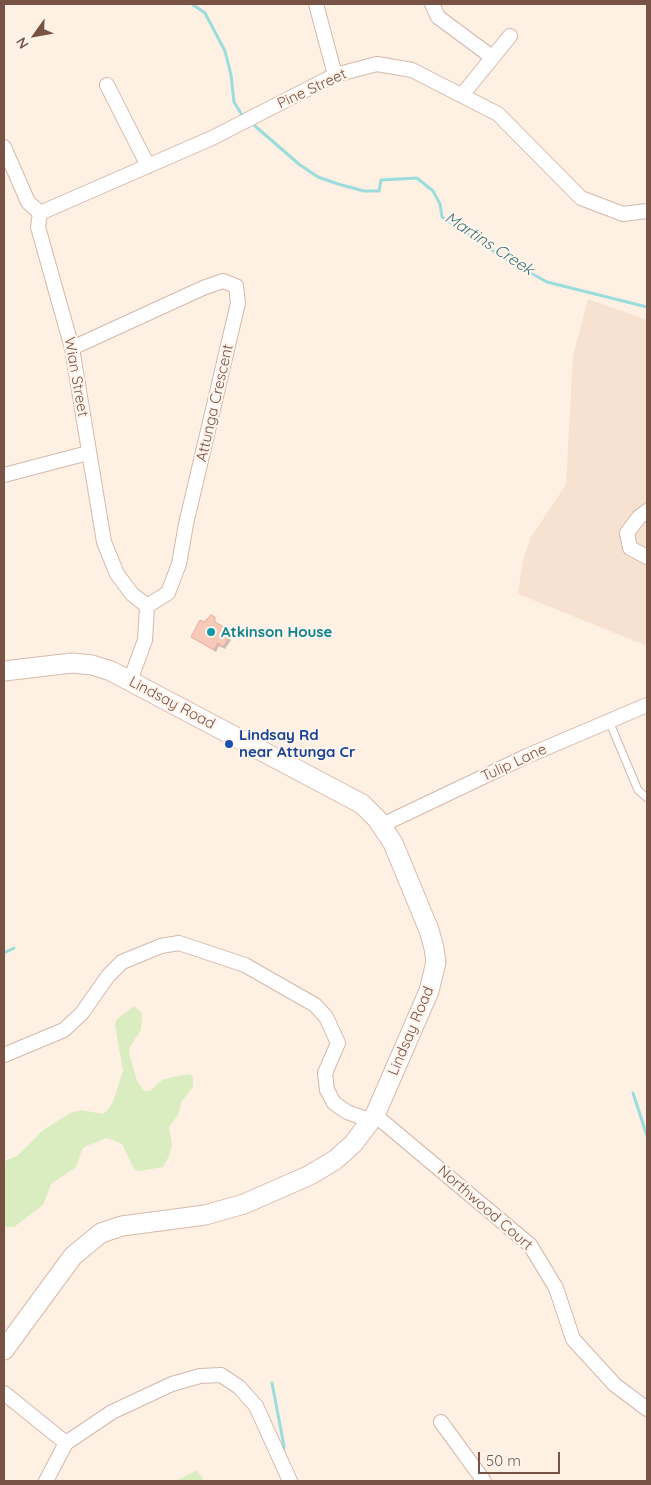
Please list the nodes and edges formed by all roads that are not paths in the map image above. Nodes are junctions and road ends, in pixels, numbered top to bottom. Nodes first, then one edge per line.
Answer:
1 (316, 4) edge
2 (432, 4) edge
3 (510, 36) dead end
4 (492, 57) junction
5 (335, 75) junction
6 (107, 85) dead end
7 (462, 95) junction
8 (4, 147) edge
9 (148, 166) junction
10 (647, 211) edge
11 (40, 213) junction
12 (72, 348) junction
13 (88, 452) junction
14 (4, 475) edge
15 (647, 511) edge
16 (647, 557) edge
17 (147, 606) junction
18 (4, 672) edge
19 (130, 680) junction
20 (647, 705) edge
21 (609, 721) junction
22 (647, 798) edge
23 (382, 825) junction
24 (4, 1055) edge
25 (373, 1118) junction
26 (4, 1350) edge
27 (4, 1393) edge
28 (647, 1408) edge
29 (441, 1422) dead end
30 (66, 1443) junction
31 (46, 1481) edge
32 (290, 1481) edge
33 (484, 1481) edge

1 - 5 street
2 - 4 street
3 - 4 street
4 - 7 street
5 - 7 street, Pine Street
5 - 9 street, Pine Street
6 - 9 street
7 - 10 street, Pine Street
8 - 11 street
9 - 11 street, Pine Street
11 - 12 street, Wian Street
12 - 13 street, Wian Street
12 - 17 street, Attunga Crescent
13 - 14 street
13 - 17 street, Wian Street
15 - 16 street
17 - 19 street
18 - 19 street, Lindsay Road
19 - 23 street, Lindsay Road
20 - 21 street, Tulip Lane
21 - 22 lane
21 - 23 street, Tulip Lane
23 - 25 street, Lindsay Road
24 - 25 street
25 - 26 street, Lindsay Road
25 - 28 street, Northwood Court
27 - 30 street
29 - 33 street
30 - 31 street
30 - 32 street

